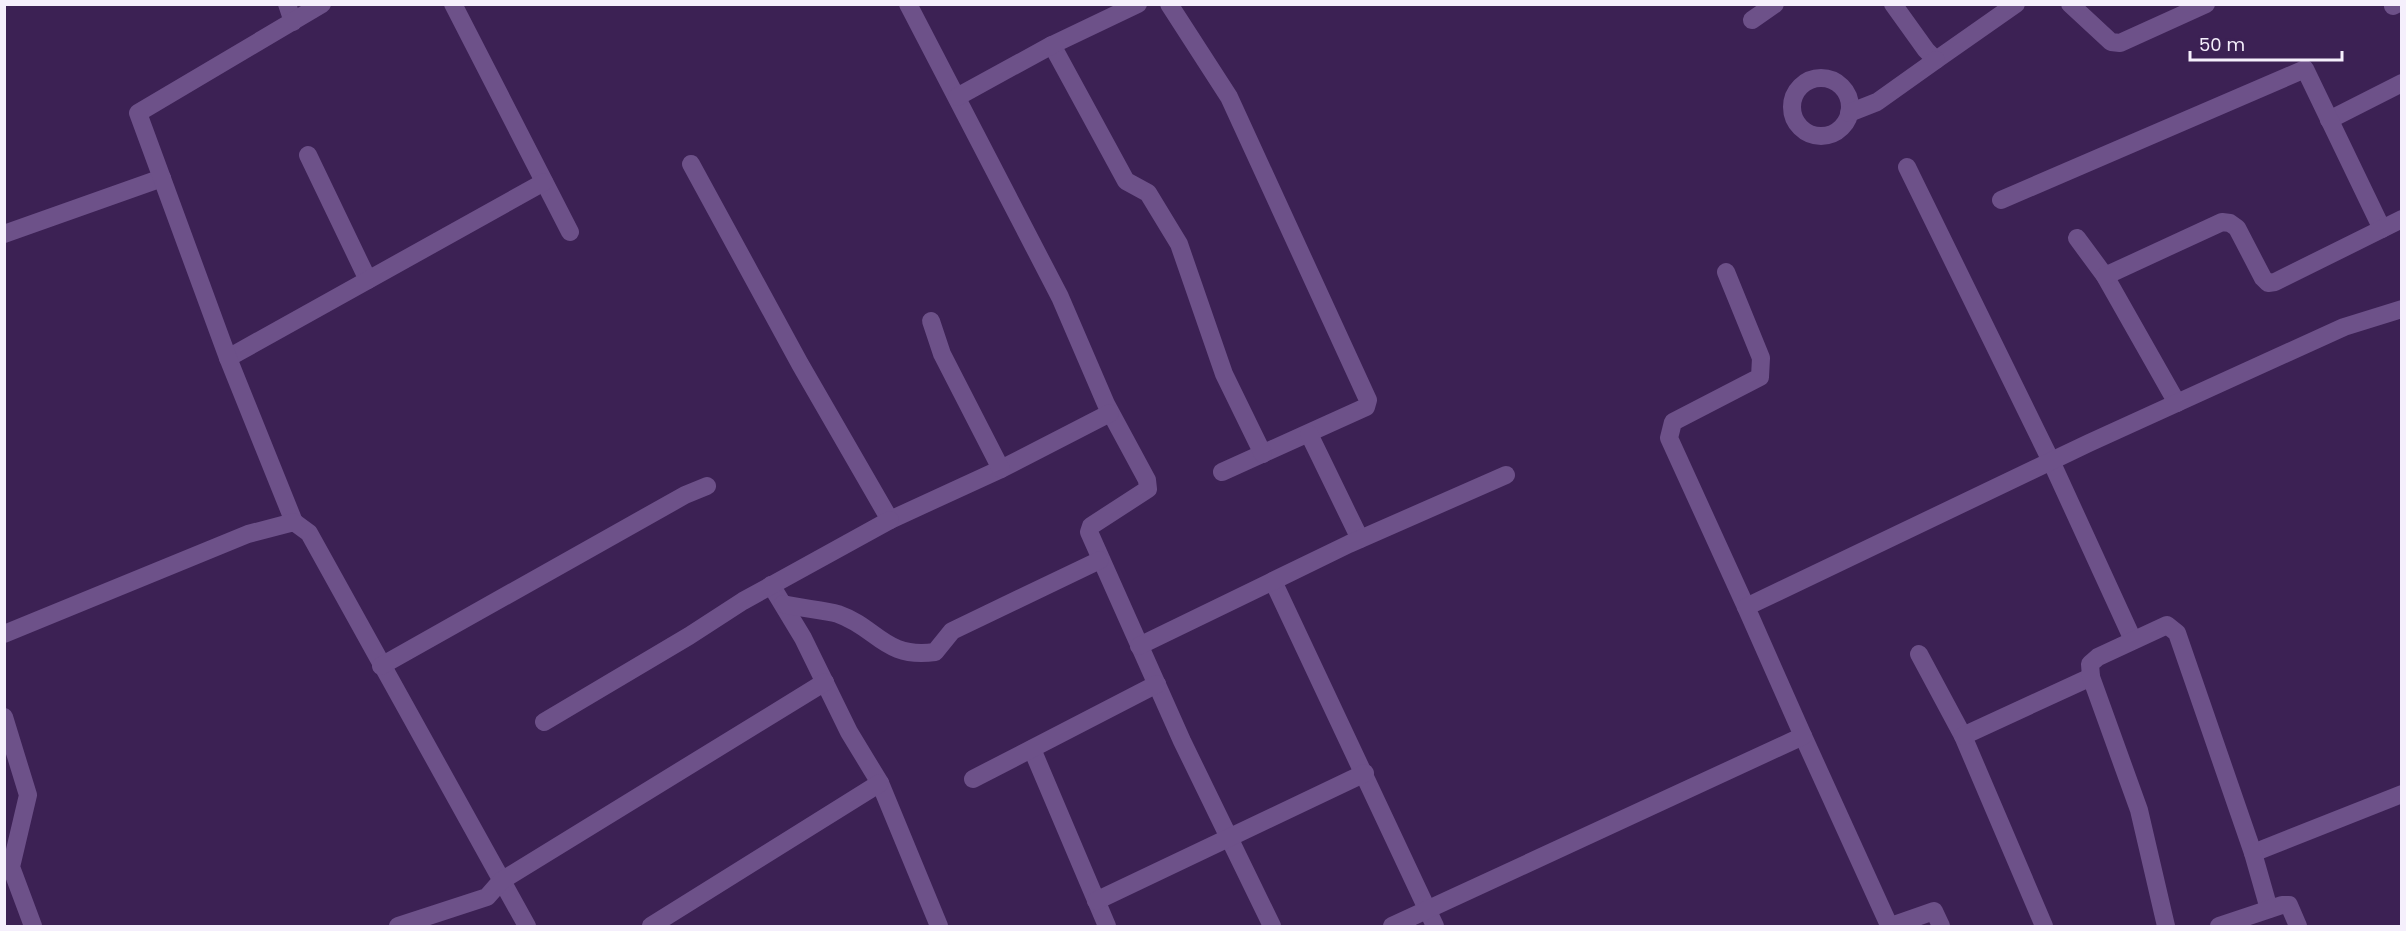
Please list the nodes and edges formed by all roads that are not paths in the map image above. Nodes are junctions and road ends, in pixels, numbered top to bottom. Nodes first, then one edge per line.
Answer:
1 (322, 4) edge
2 (453, 4) edge
3 (908, 4) edge
4 (1138, 4) edge
5 (1169, 4) edge
6 (1775, 4) edge
7 (1893, 4) edge
8 (2016, 4) edge
9 (2070, 4) edge
10 (2206, 4) edge
11 (2178, 10) edge
12 (290, 13) edge
13 (1752, 20) dead end
14 (1052, 45) junction
15 (1936, 60) junction
16 (2402, 83) edge
17 (957, 97) junction
18 (1849, 113) dead end
19 (2329, 120) junction
20 (308, 155) dead end
21 (691, 164) dead end
22 (1907, 167) dead end
23 (162, 178) junction
24 (544, 182) junction
25 (2001, 200) dead end
26 (2402, 219) edge
27 (2382, 229) junction
28 (570, 232) dead end
29 (4, 234) edge
30 (2077, 238) dead end
31 (1726, 272) dead end
32 (2105, 276) junction
33 (368, 280) junction
34 (2402, 309) edge
35 (931, 321) dead end
36 (228, 358) junction
37 (2177, 403) junction
38 (1110, 412) junction
39 (1309, 434) junction
40 (1263, 454) junction
41 (2050, 461) junction
42 (1001, 469) junction
43 (1222, 472) dead end
44 (1506, 475) dead end
45 (707, 486) dead end
46 (890, 520) junction
47 (294, 522) junction
48 (1360, 539) junction
49 (1100, 560) junction
50 (1273, 581) junction
51 (771, 585) junction
52 (783, 604) junction
53 (1746, 607) junction
54 (4, 634) edge
55 (2133, 640) junction
56 (1139, 646) junction
57 (1919, 654) dead end
58 (381, 666) junction
59 (2091, 677) junction
60 (825, 682) junction
61 (1157, 684) junction
62 (4, 717) edge
63 (544, 722) dead end
64 (1803, 736) junction
65 (1963, 736) junction
66 (1032, 749) junction
67 (1365, 773) junction
68 (973, 779) dead end
69 (880, 783) junction
70 (2402, 794) edge
71 (1229, 837) junction
72 (2253, 853) junction
73 (501, 881) junction
74 (1096, 901) junction
75 (1428, 909) junction
76 (2269, 909) junction
77 (33, 927) edge
78 (398, 927) edge
79 (527, 927) edge
80 (651, 927) edge
81 (939, 927) edge
82 (1107, 927) edge
83 (1272, 927) edge
84 (1392, 927) edge
85 (1435, 927) edge
86 (1941, 927) edge
87 (2044, 927) edge
88 (2166, 927) edge
89 (2219, 927) edge
90 (2298, 927) edge

1 - 12 street
2 - 24 street
3 - 17 street
4 - 14 street
5 - 39 street
6 - 13 street
7 - 15 street
8 - 15 street
9 - 11 street
10 - 11 street
12 - 23 street
14 - 17 street
14 - 40 street
15 - 18 street
16 - 19 street
17 - 38 street
19 - 25 street
19 - 27 street
20 - 33 street
21 - 46 street
22 - 41 street
23 - 29 street
23 - 36 street
24 - 28 street
24 - 33 street
26 - 27 street
27 - 32 street
30 - 32 street
31 - 53 street
32 - 37 street
33 - 36 street
34 - 37 street
35 - 42 street
36 - 47 street
37 - 41 street
38 - 42 street
38 - 49 street
39 - 40 street
39 - 48 street
40 - 43 street
41 - 53 street
41 - 55 street
42 - 46 street
44 - 48 street
45 - 58 street
46 - 51 street
47 - 54 street
47 - 58 street
48 - 50 street
49 - 52 street
49 - 56 street
50 - 56 street
50 - 67 street
51 - 52 street
51 - 63 street
52 - 60 street
53 - 64 street
55 - 59 street
55 - 72 street
56 - 61 street
57 - 65 street
58 - 73 street
59 - 65 street
59 - 88 street
60 - 69 street
60 - 73 street
61 - 66 street
61 - 71 street
62 - 77 street
64 - 75 street
64 - 86 street
65 - 87 street
66 - 68 street
66 - 74 street
67 - 71 street
67 - 75 street
69 - 80 street
69 - 81 street
70 - 72 street
71 - 74 street
71 - 83 street
72 - 76 street
73 - 78 street
73 - 79 street
74 - 82 street
75 - 84 street
75 - 85 street
76 - 89 street
76 - 90 street

